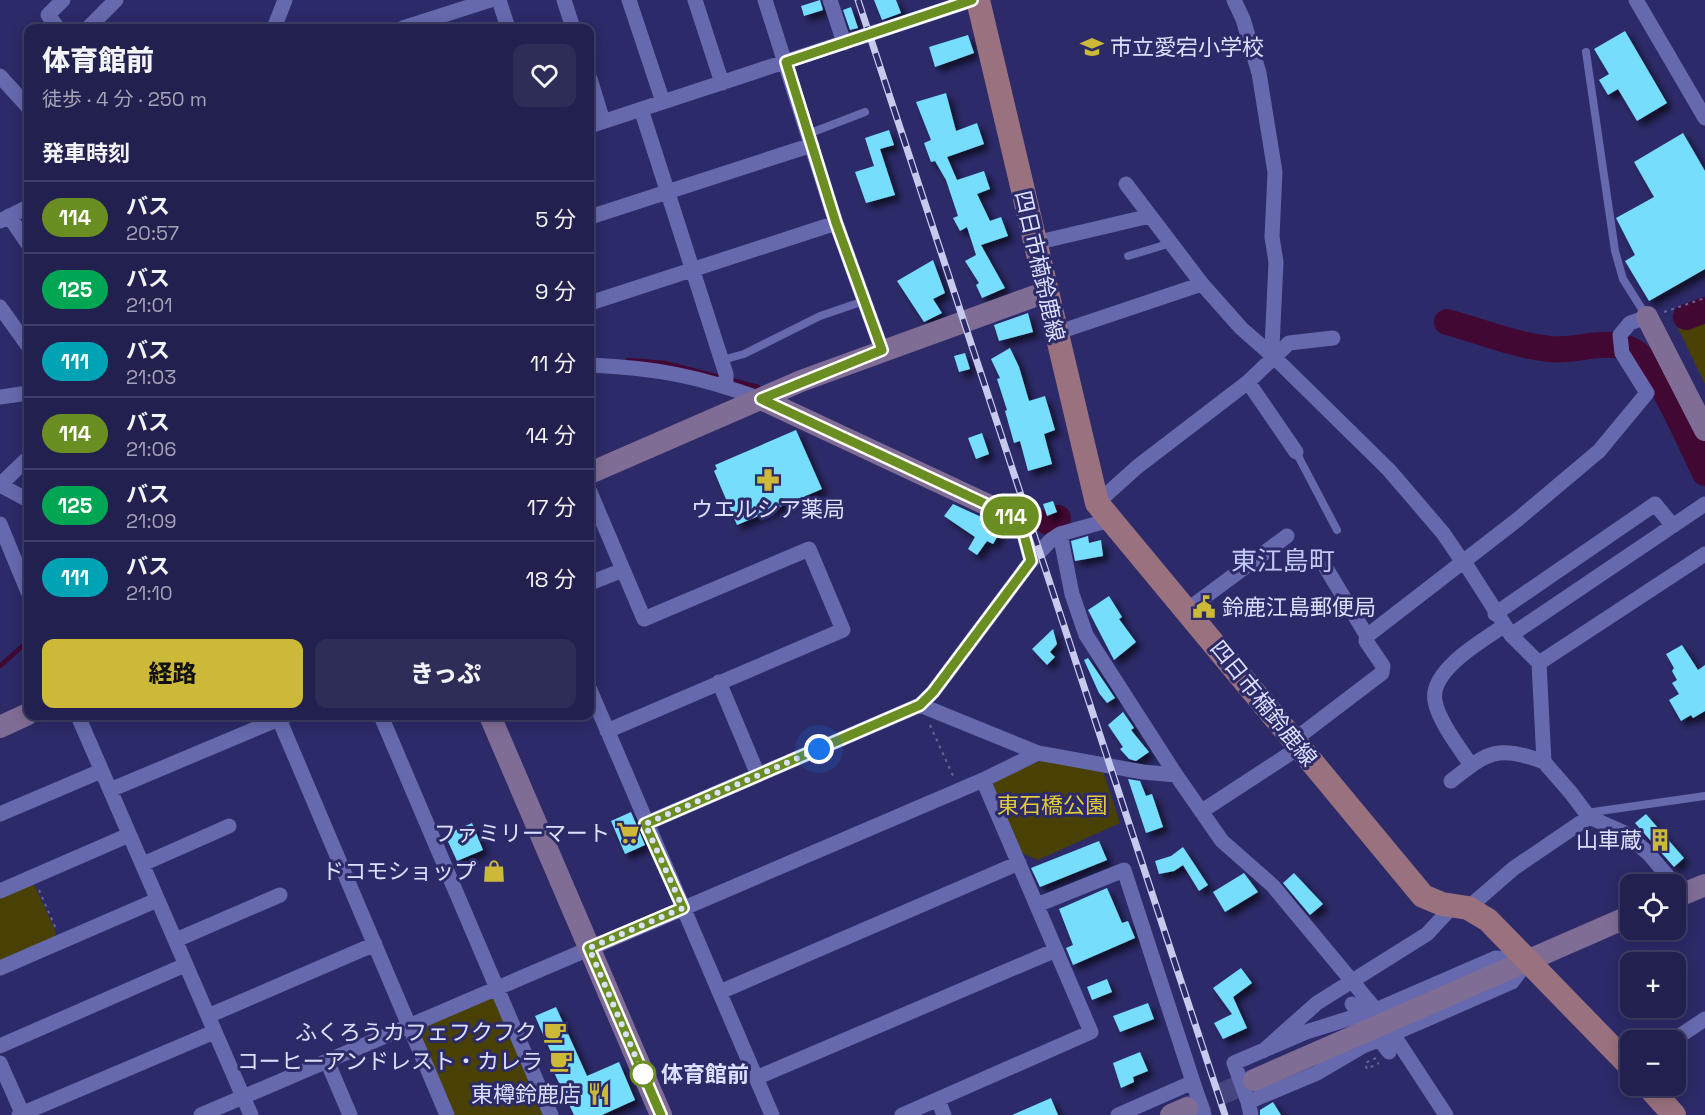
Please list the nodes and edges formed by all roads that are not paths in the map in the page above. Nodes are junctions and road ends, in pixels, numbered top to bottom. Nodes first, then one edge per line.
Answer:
1 (63, 0) edge
2 (116, 0) edge
3 (285, 0) edge
4 (490, 0) edge
5 (499, 0) edge
6 (564, 0) edge
7 (629, 0) edge
8 (695, 0) edge
9 (765, 0) edge
10 (830, 0) edge
11 (972, 0) edge
12 (978, 0) edge
13 (1234, 0) edge
14 (1636, 0) edge
15 (438, 23) edge
16 (55, 24) edge
17 (92, 24) edge
18 (276, 24) edge
19 (507, 24) edge
20 (572, 24) edge
21 (844, 43) junction
22 (1586, 52) dead end
23 (786, 62) junction
24 (0, 76) edge
25 (722, 83) junction
26 (663, 102) junction
27 (24, 103) edge
28 (641, 109) junction
29 (865, 112) dead end
30 (1705, 118) edge
31 (596, 123) edge
32 (810, 139) junction
33 (1126, 184) dead end
34 (669, 191) junction
35 (24, 201) edge
36 (24, 208) edge
37 (3, 216) edge
38 (594, 216) edge
39 (1150, 216) junction
40 (836, 223) junction
41 (24, 240) edge
42 (1035, 243) junction
43 (1171, 243) junction
44 (1128, 256) dead end
45 (694, 269) junction
46 (1202, 284) junction
47 (1046, 292) junction
48 (864, 301) junction
49 (594, 302) edge
50 (0, 307) edge
51 (1647, 317) junction
52 (1056, 333) junction
53 (1333, 338) dead end
54 (24, 339) edge
55 (882, 350) junction
56 (1275, 358) junction
57 (594, 365) edge
58 (725, 375) junction
59 (1248, 382) junction
60 (24, 394) edge
61 (0, 397) edge
62 (761, 399) junction
63 (1705, 430) edge
64 (1296, 452) joint
65 (24, 462) edge
66 (594, 471) edge
67 (0, 485) edge
68 (24, 498) edge
69 (594, 501) edge
70 (1705, 504) edge
71 (1104, 511) junction
72 (1020, 520) joint
73 (0, 526) edge
74 (1672, 526) junction
75 (1337, 530) dead end
76 (1060, 534) junction
77 (1287, 536) dead end
78 (1705, 554) edge
79 (1031, 561) junction
80 (1462, 561) junction
81 (1326, 568) dead end
82 (623, 570) junction
83 (594, 582) edge
84 (24, 583) edge
85 (1187, 609) junction
86 (1503, 625) junction
87 (1366, 636) junction
88 (1539, 663) junction
89 (718, 682) junction
90 (594, 700) edge
91 (921, 706) junction
92 (24, 716) edge
93 (80, 720) edge
94 (275, 720) edge
95 (283, 720) edge
96 (383, 720) edge
97 (492, 720) edge
98 (0, 727) edge
99 (607, 731) junction
100 (1297, 744) junction
101 (1038, 753) junction
102 (1544, 762) junction
103 (1471, 765) junction
104 (101, 771) junction
105 (758, 775) junction
106 (1176, 775) junction
107 (983, 780) junction
108 (1451, 781) dead end
109 (110, 790) junction
110 (1705, 796) edge
111 (1202, 811) junction
112 (0, 814) edge
113 (1587, 815) junction
114 (645, 824) junction
115 (229, 826) dead end
116 (129, 835) junction
117 (1019, 863) junction
118 (143, 864) junction
119 (1664, 874) edge
120 (1705, 885) edge
121 (0, 891) edge
122 (1686, 892) edge
123 (279, 895) dead end
124 (157, 900) junction
125 (1037, 905) junction
126 (1461, 906) junction
127 (683, 908) junction
128 (1620, 920) edge
129 (176, 940) junction
130 (375, 944) junction
131 (589, 948) junction
132 (1056, 950) junction
133 (1527, 962) junction
134 (186, 965) junction
135 (0, 968) edge
136 (1350, 981) junction
137 (498, 988) junction
138 (720, 992) junction
139 (1352, 1004) dead end
140 (1376, 1010) junction
141 (208, 1016) junction
142 (1705, 1019) edge
143 (409, 1026) junction
144 (214, 1032) junction
145 (1686, 1032) edge
146 (1393, 1034) junction
147 (0, 1046) edge
148 (1263, 1051) junction
149 (1389, 1052) dead end
150 (1620, 1056) edge
151 (327, 1061) junction
152 (0, 1063) edge
153 (756, 1078) junction
154 (1193, 1082) junction
155 (1657, 1096) edge
156 (243, 1097) junction
157 (1251, 1099) edge
158 (938, 1100) junction
159 (1187, 1113) edge
160 (22, 1114) edge
161 (201, 1115) edge
162 (251, 1115) edge
163 (350, 1115) edge
164 (447, 1115) edge
165 (551, 1115) edge
166 (661, 1115) edge
167 (772, 1115) edge
168 (902, 1115) edge
169 (944, 1115) edge
170 (1119, 1115) edge
171 (1446, 1115) edge
172 (1674, 1115) edge

1 - 16 street
2 - 17 street
3 - 18 street
4 - 15 street
5 - 19 street
6 - 20 street
7 - 26 street
8 - 25 street
9 - 23 street
10 - 21 street
11 - 21 street
12 - 42 main road, 四日市楠鈴鹿線
13 - 56 street
14 - 30 street
21 - 23 street
22 - 51 lane
23 - 25 street
23 - 32 street
24 - 27 street
25 - 26 street
26 - 28 street
28 - 31 street
28 - 34 street
29 - 32 lane
32 - 34 street
32 - 40 street
33 - 39 street
34 - 38 street
34 - 45 street
35 - 37 street
36 - 37 street
37 - 41 street
39 - 42 street
39 - 43 street
40 - 45 street
40 - 48 street
42 - 47 main road, 四日市楠鈴鹿線
43 - 44 lane
43 - 46 street
45 - 49 street
45 - 58 street
46 - 52 street
46 - 56 street
47 - 52 main road, 四日市楠鈴鹿線
47 - 55 street
48 - 55 street
48 - 58 lane
50 - 54 street
51 - 63 street
51 - 80 street
52 - 71 main road, 四日市楠鈴鹿線
53 - 56 street
55 - 62 street
56 - 59 street
56 - 80 street
57 - 58 street
58 - 62 street
59 - 64 street
59 - 71 street
60 - 61 street
62 - 66 street
62 - 72 street
64 - 75 lane
65 - 67 street
67 - 68 street
69 - 82 street
70 - 74 street
71 - 76 street
71 - 85 main road, 四日市楠鈴鹿線
72 - 79 street
73 - 84 street
74 - 86 street
74 - 86 street
76 - 79 street
76 - 106 street
77 - 85 street
78 - 88 street
79 - 91 street
80 - 86 street
80 - 87 street
81 - 87 street
82 - 83 street
82 - 89 street
85 - 100 main road, 四日市楠鈴鹿線
86 - 88 street
86 - 103 street
87 - 100 street
88 - 102 street
89 - 99 street
89 - 105 street
90 - 99 street
91 - 101 street
91 - 105 street
92 - 98 street
93 - 104 street
94 - 109 street
95 - 130 street
96 - 137 street
97 - 131 street
99 - 114 street
100 - 111 street
100 - 126 main road, 四日市楠鈴鹿線
101 - 106 street
101 - 107 street
102 - 103 street
102 - 113 street
103 - 108 street
104 - 109 street
104 - 112 street
105 - 114 street
106 - 111 street
107 - 117 street
107 - 127 street
109 - 116 street
110 - 113 lane
111 - 136 street
113 - 119 street
113 - 126 street
114 - 127 street
115 - 118 street
116 - 118 street
116 - 121 street
117 - 125 street
117 - 138 street
118 - 124 street
120 - 122 street
123 - 129 street
124 - 129 street
124 - 135 street
125 - 132 street
125 - 154 street
126 - 133 main road, 四日市楠鈴鹿線
126 - 136 street
127 - 131 street
127 - 138 street
128 - 133 street
129 - 134 street
130 - 141 street
130 - 143 street
131 - 137 street
131 - 166 street
132 - 153 street
132 - 158 street
133 - 140 street
133 - 146 street
133 - 150 main road, 四日市楠鈴鹿線
133 - 157 street
134 - 141 street
134 - 147 street
136 - 140 street
136 - 148 street
137 - 143 street
137 - 165 street
138 - 153 street
139 - 149 street
140 - 148 street
141 - 144 street
142 - 145 street
143 - 151 street
143 - 164 street
144 - 156 street
144 - 160 street
146 - 157 street
146 - 171 street
148 - 157 street
151 - 156 street
151 - 163 street
152 - 160 street
153 - 167 street
154 - 159 street
154 - 170 street
155 - 172 main road
156 - 161 street
156 - 162 street
158 - 168 street
158 - 169 street

